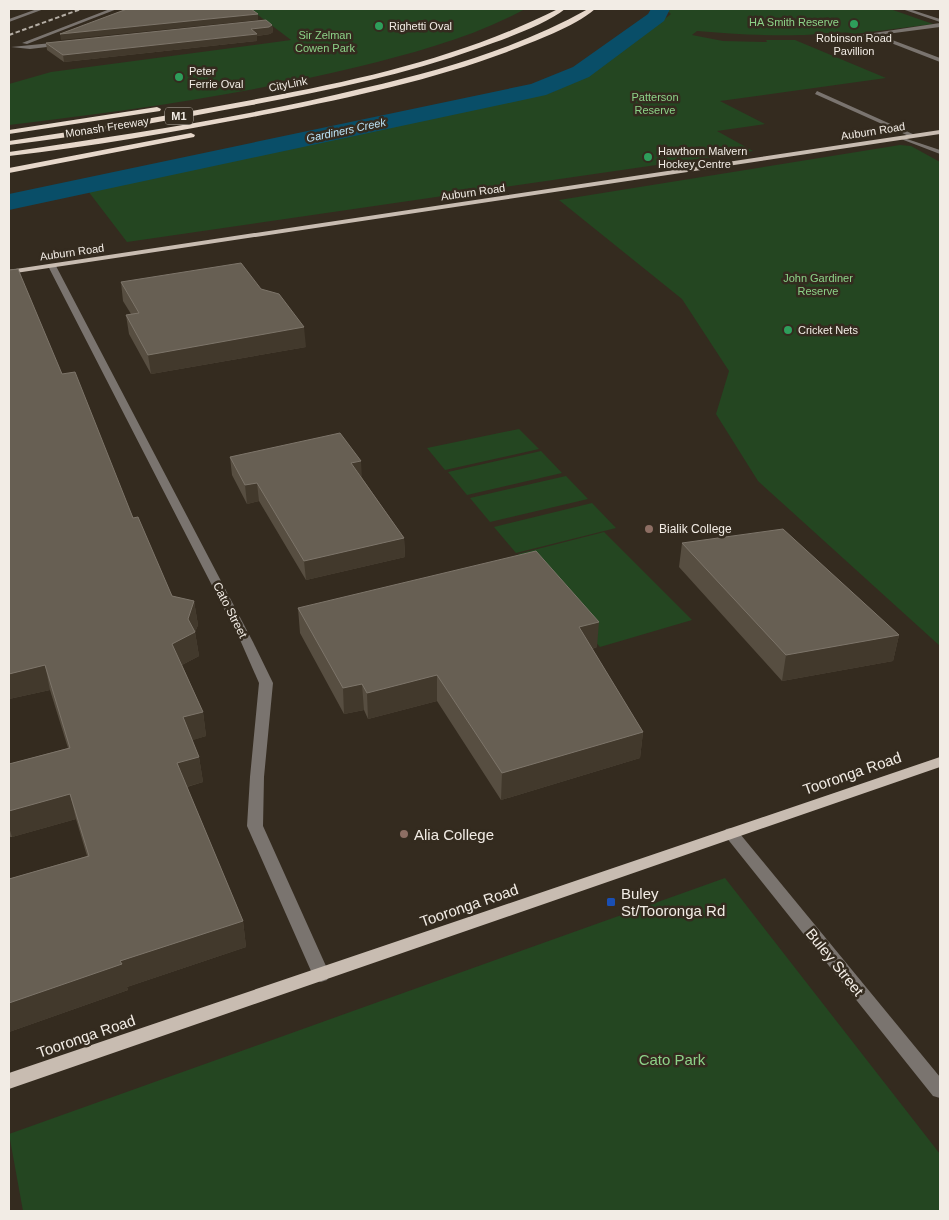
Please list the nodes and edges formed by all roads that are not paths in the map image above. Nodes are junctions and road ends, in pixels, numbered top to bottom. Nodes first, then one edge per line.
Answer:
1 (41, 9) edge
2 (114, 9) edge
3 (562, 9) edge
4 (592, 9) edge
5 (905, 9) edge
6 (9, 21) edge
7 (940, 21) edge
8 (940, 25) edge
9 (873, 34) junction
10 (858, 36) dead end
11 (30, 42) junction
12 (74, 42) edge
13 (64, 44) junction
14 (11, 48) edge
15 (940, 60) edge
16 (349, 83) junction
17 (817, 93) dead end
18 (204, 103) dead end
19 (296, 106) junction
20 (167, 108) dead end
21 (9, 132) edge
22 (940, 132) edge
23 (909, 137) junction
24 (9, 143) edge
25 (940, 152) edge
26 (9, 154) edge
27 (9, 171) edge
28 (52, 266) junction
29 (9, 272) edge
30 (940, 762) edge
31 (731, 833) junction
32 (321, 975) junction
33 (9, 1081) edge
34 (940, 1090) edge

1 - 6 street
2 - 11 street
3 - 16 highway, CityLink / M1
4 - 19 highway, CityLink / M1
5 - 7 street
8 - 9 street
9 - 10 street
9 - 15 street
11 - 13 street
11 - 14 street
12 - 13 street
13 - 14 street
16 - 18 highway
16 - 24 highway, CityLink / M1
17 - 23 street
19 - 26 highway, Monash Freeway / M1
19 - 27 highway
20 - 21 highway
22 - 23 main road, Auburn Road
23 - 25 street
23 - 28 main road, Auburn Road
28 - 29 main road, Auburn Road
28 - 32 street, Cato Street
30 - 31 main road, Tooronga Road
31 - 32 main road, Tooronga Road
31 - 34 street, Buley Street
32 - 33 main road, Tooronga Road

